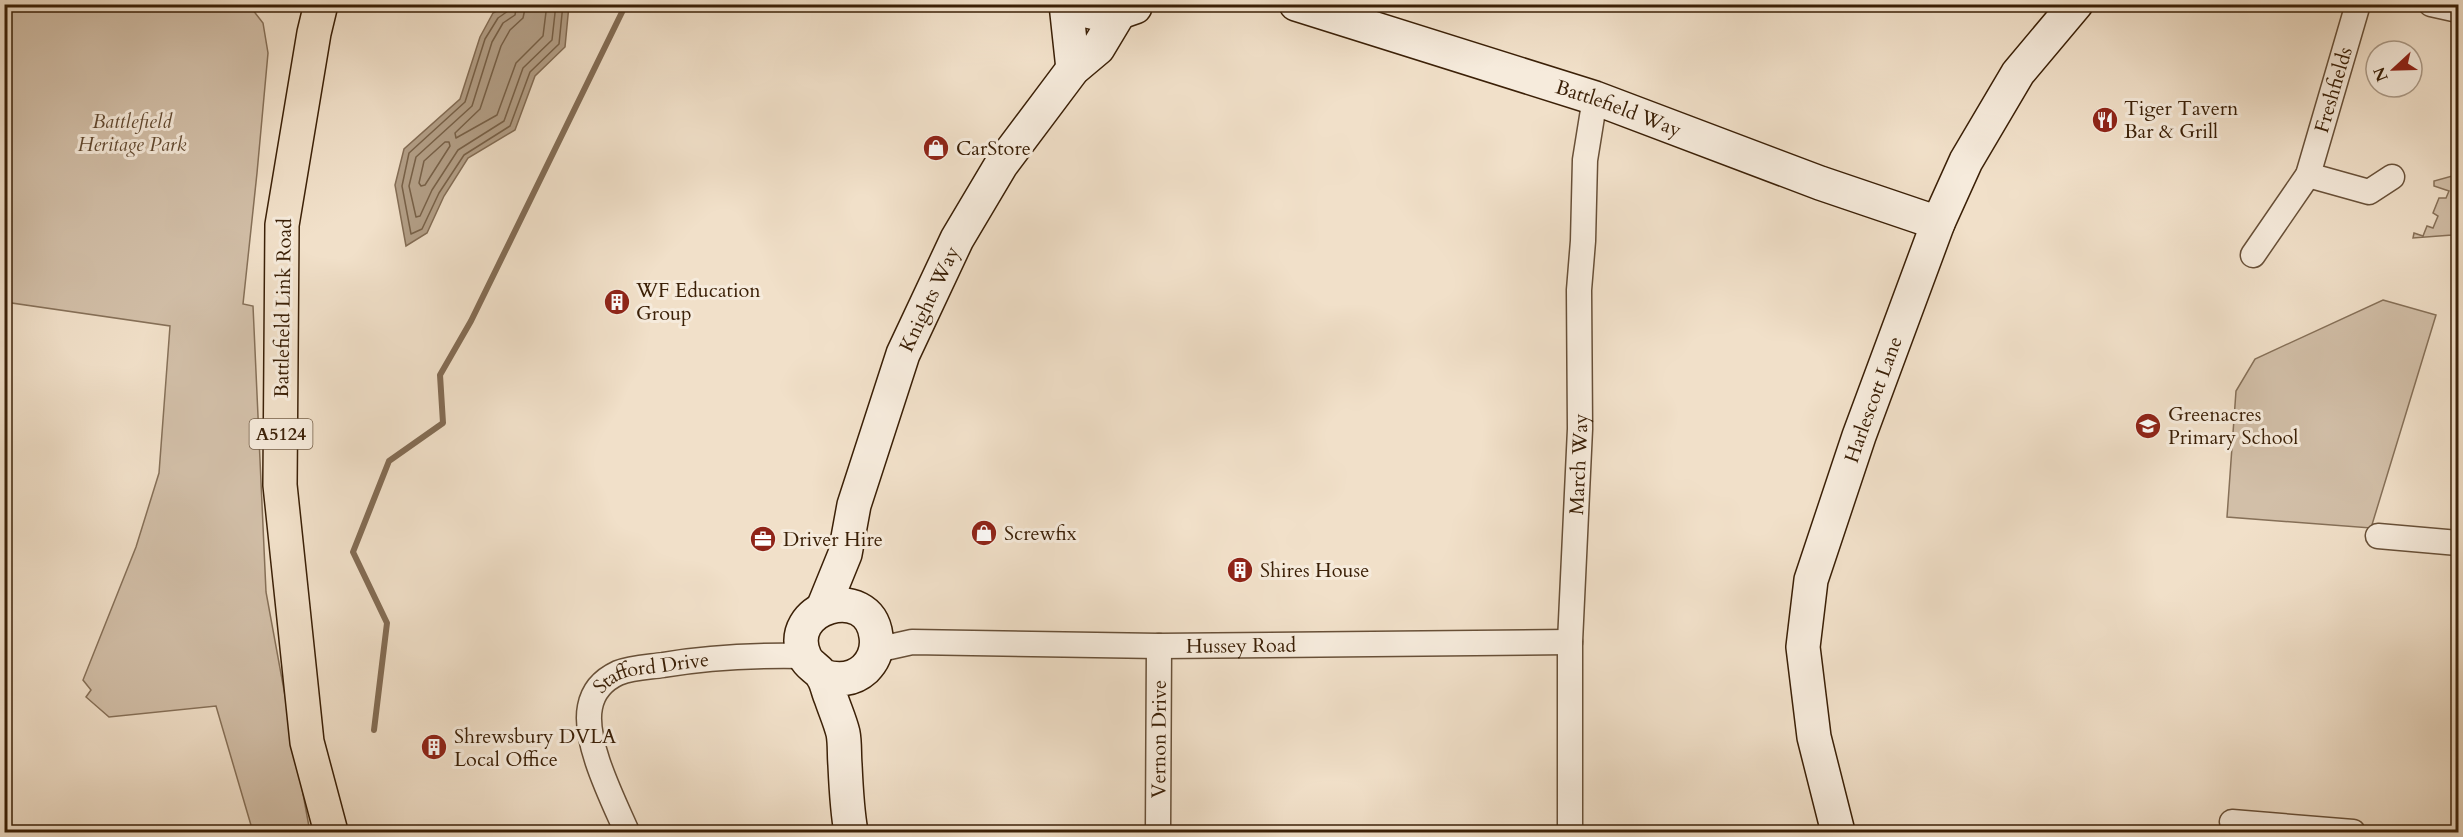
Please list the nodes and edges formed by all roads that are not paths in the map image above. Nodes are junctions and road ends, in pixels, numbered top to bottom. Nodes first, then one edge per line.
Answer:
1 (1066, 4) edge
2 (1072, 4) edge
3 (1296, 4) edge
4 (2076, 4) edge
5 (2358, 4) edge
6 (2431, 4) edge
7 (1129, 9) edge
8 (2458, 10) edge
9 (313, 14) edge
10 (1073, 69) junction
11 (1595, 98) junction
12 (2308, 175) junction
13 (2392, 177) dead end
14 (1938, 223) junction
15 (2253, 255) dead end
16 (2378, 536) dead end
17 (2458, 543) edge
18 (829, 632) junction
19 (912, 642) junction
20 (1570, 642) junction
21 (1160, 646) junction
22 (868, 662) junction
23 (843, 734) junction
24 (2232, 822) dead end
25 (331, 832) edge
26 (627, 832) edge
27 (850, 832) edge
28 (1158, 832) edge
29 (1570, 832) edge
30 (1838, 832) edge
31 (2351, 832) edge

1 - 10 street
2 - 7 street
3 - 11 street, Battlefield Way
4 - 14 street, Harlescott Lane
5 - 12 street, Freshfields
6 - 8 street
7 - 10 street, Knights Way
9 - 25 main road, Battlefield Link Road / A5124
10 - 18 street, Knights Way
11 - 14 street, Battlefield Way
11 - 20 street, March Way
12 - 13 street
12 - 15 street, Freshfields
14 - 30 street, Harlescott Lane
16 - 17 street
18 - 19 street, Hussey Road
18 - 22 street
18 - 22 street
18 - 23 street
18 - 26 street, Stafford Drive
19 - 21 street, Hussey Road
19 - 22 street, Hussey Road
20 - 21 street, Hussey Road
20 - 29 street, March Way
21 - 28 street, Vernon Drive
22 - 23 street
23 - 27 street
24 - 31 street

